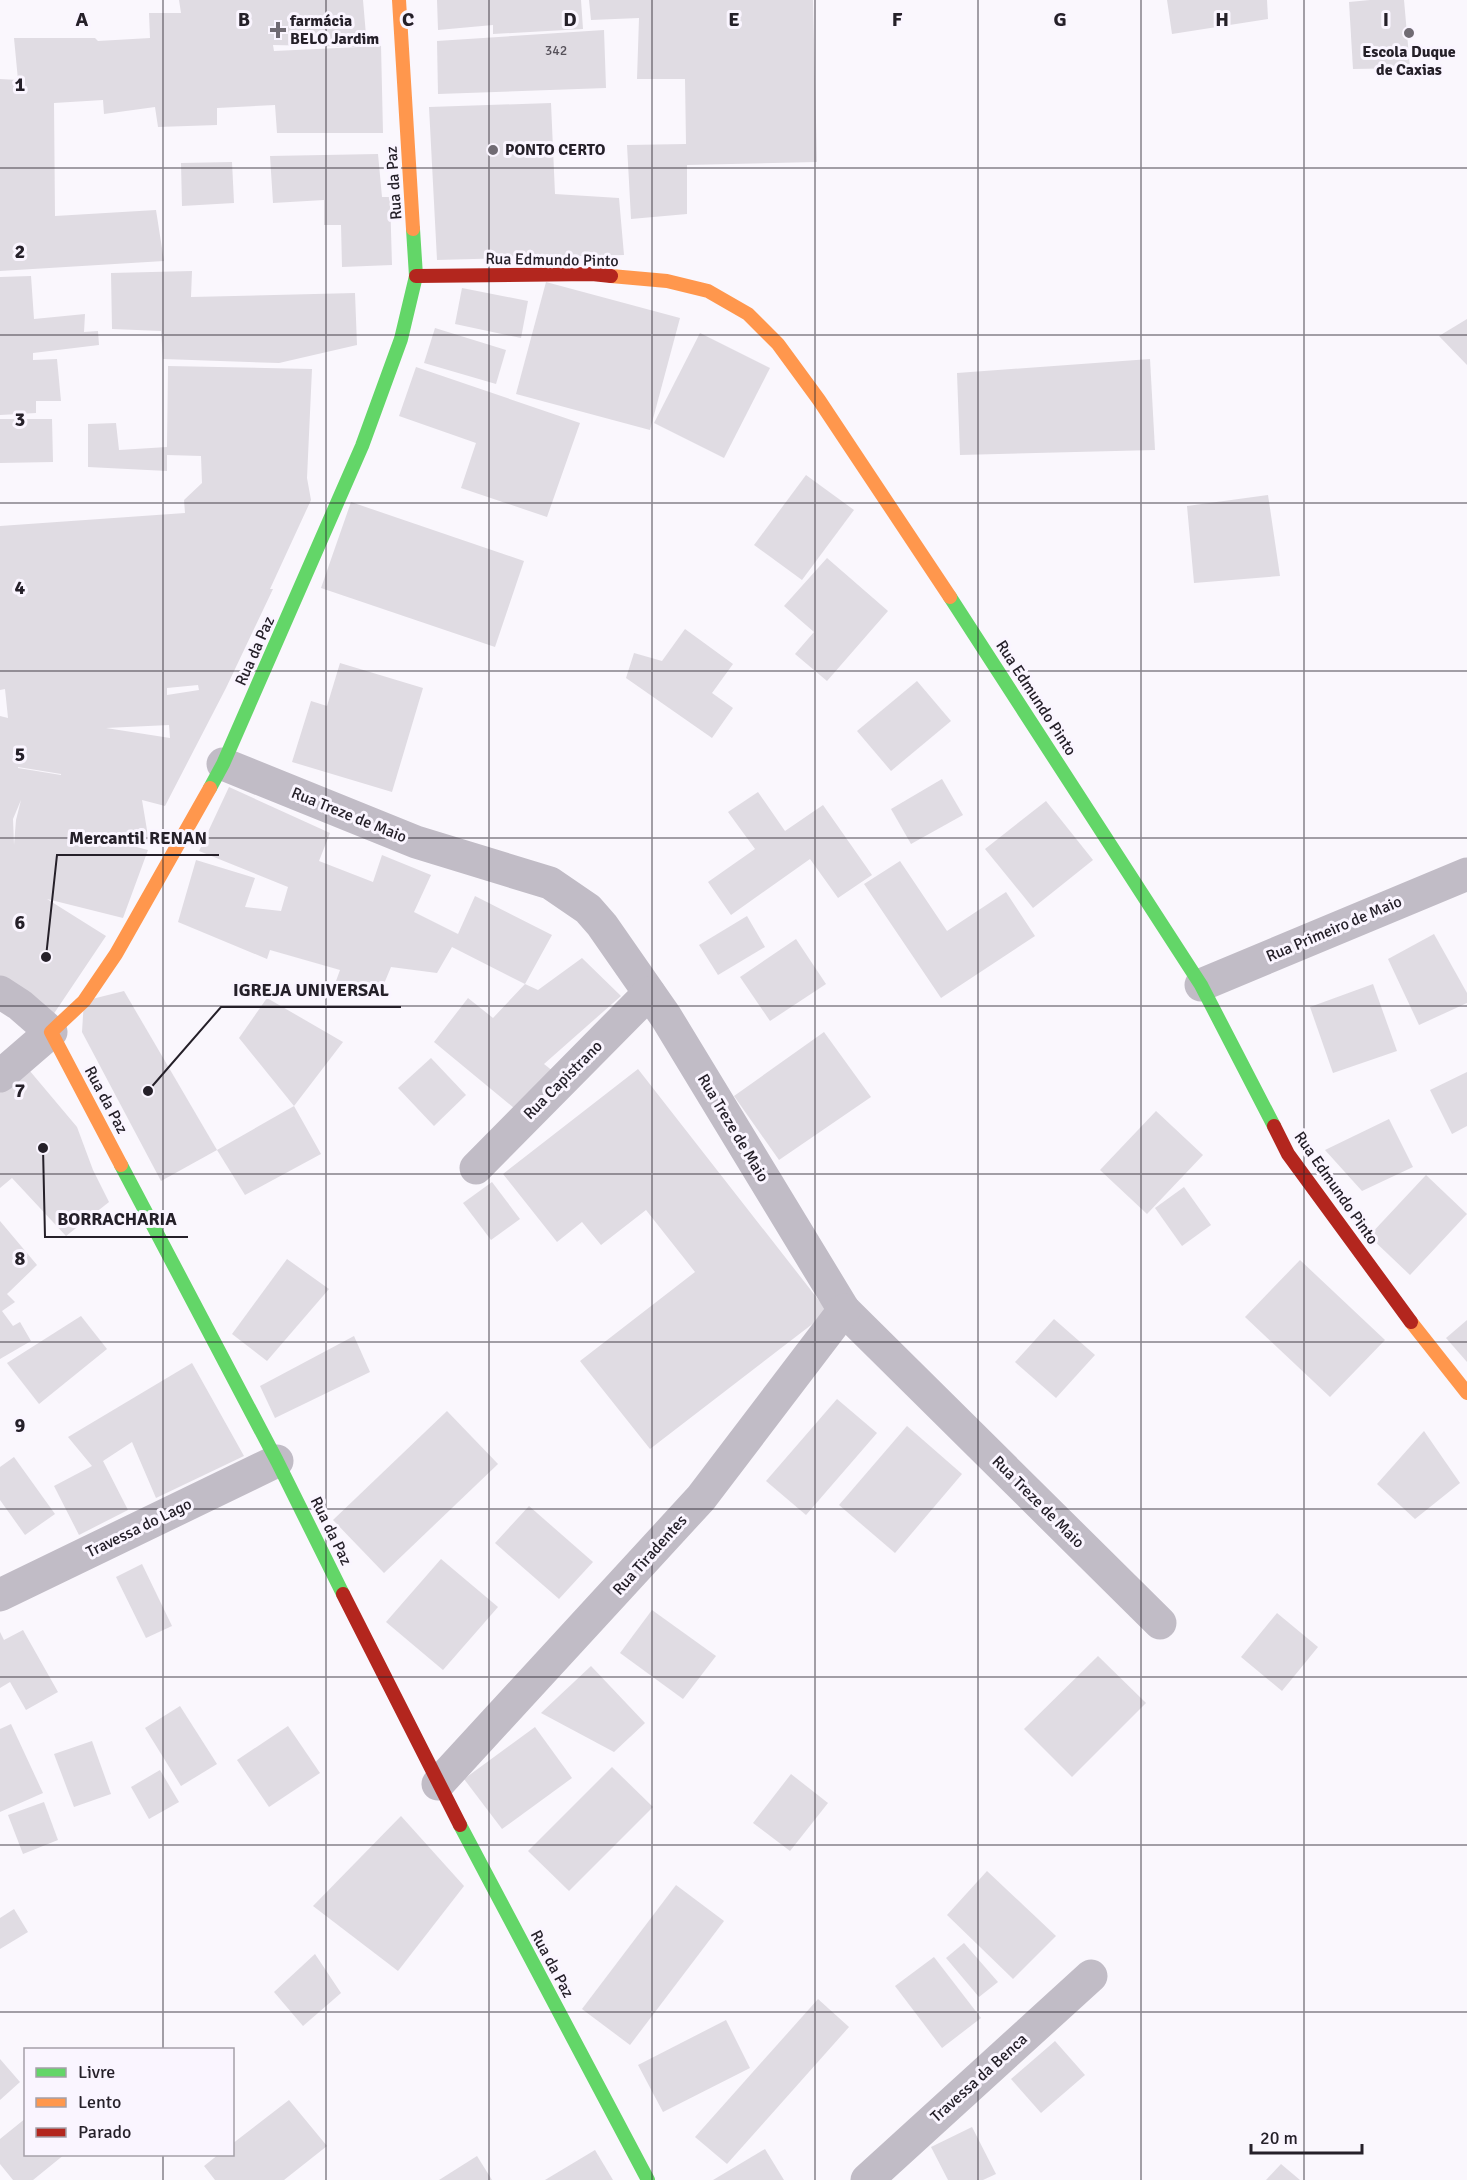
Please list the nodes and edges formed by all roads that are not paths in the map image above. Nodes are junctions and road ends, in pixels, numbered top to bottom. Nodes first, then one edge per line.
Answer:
1 (399, 0) edge
2 (416, 276) junction
3 (223, 764) junction
4 (1467, 874) edge
5 (1202, 985) junction
6 (0, 992) edge
7 (650, 993) junction
8 (51, 1032) junction
9 (0, 1076) edge
10 (476, 1168) dead end
11 (844, 1310) junction
12 (1467, 1393) edge
13 (277, 1461) junction
14 (0, 1595) edge
15 (1160, 1623) dead end
16 (438, 1784) junction
17 (1091, 1976) dead end
18 (648, 2180) edge
19 (867, 2180) edge

1 - 2 street, Rua da Paz
2 - 3 street, Rua da Paz
2 - 5 street, Rua Edmundo Pinto
3 - 7 street, Rua Treze de Maio
3 - 8 street, Rua da Paz
4 - 5 street, Rua Primeiro de Maio
5 - 12 street, Rua Edmundo Pinto
6 - 8 street
7 - 10 street, Rua Capistrano
7 - 11 street, Rua Treze de Maio
8 - 9 street
8 - 13 street, Rua da Paz
11 - 15 street, Rua Treze de Maio
11 - 16 street, Rua Tiradentes
13 - 14 street, Travessa do Lago
13 - 16 street, Rua da Paz
16 - 18 street, Rua da Paz
17 - 19 street, Travessa da Benca

